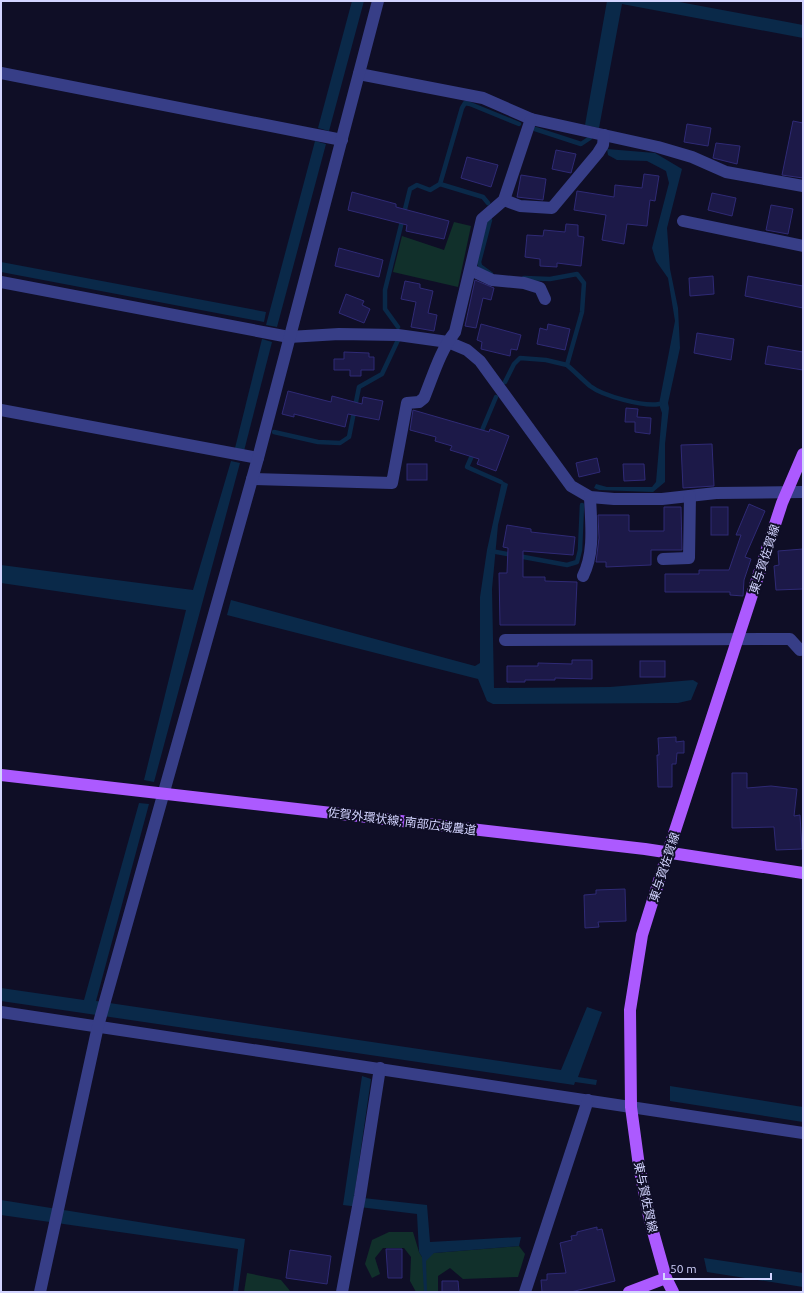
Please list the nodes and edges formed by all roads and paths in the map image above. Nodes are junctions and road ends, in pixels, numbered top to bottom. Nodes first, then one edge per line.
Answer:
1 (378, 1) edge
2 (1, 73) edge
3 (359, 74) junction
4 (531, 119) junction
5 (604, 135) junction
6 (342, 140) junction
7 (803, 186) edge
8 (504, 200) junction
9 (683, 221) dead end
10 (803, 246) edge
11 (471, 270) junction
12 (1, 282) edge
13 (545, 299) dead end
14 (289, 337) junction
15 (448, 342) junction
16 (1, 410) edge
17 (803, 454) edge
18 (258, 458) junction
19 (252, 479) junction
20 (786, 492) junction
21 (803, 492) edge
22 (690, 496) junction
23 (590, 497) junction
24 (663, 559) dead end
25 (583, 576) dead end
26 (505, 640) dead end
27 (738, 640) junction
28 (800, 650) dead end
29 (1, 775) edge
30 (164, 794) junction
31 (668, 852) junction
32 (803, 873) edge
33 (1, 1012) edge
34 (99, 1022) junction
35 (380, 1068) junction
36 (588, 1100) junction
37 (631, 1107) junction
38 (803, 1133) edge
39 (666, 1278) junction
40 (40, 1292) edge
41 (342, 1292) edge
42 (525, 1292) edge
43 (629, 1292) edge
44 (674, 1292) edge

1 - 3 street
2 - 6 street
3 - 4 street
3 - 6 street
4 - 5 street
4 - 8 street
5 - 7 street
5 - 8 street
6 - 14 street
8 - 11 street
9 - 10 street
11 - 13 street
11 - 15 street
12 - 14 street
14 - 15 street
14 - 18 street
15 - 19 street
15 - 23 street
16 - 18 street
17 - 20 main road, 東与賀佐賀線
18 - 19 street
19 - 30 street
20 - 21 street
20 - 22 street
20 - 27 main road, 東与賀佐賀線
22 - 23 street
22 - 24 street
23 - 25 street
26 - 27 street
27 - 28 street
27 - 31 main road, 東与賀佐賀線
29 - 30 main road, 佐賀外環状線; 南部広域農道
30 - 31 main road, 佐賀外環状線; 南部広域農道
30 - 34 street
31 - 32 main road, 佐賀外環状線; 南部広域農道
31 - 37 main road, 東与賀佐賀線
33 - 34 street
34 - 35 street
34 - 40 street
35 - 36 street
35 - 41 street
36 - 37 street
36 - 42 street
37 - 38 street
37 - 39 main road, 東与賀佐賀線
39 - 43 main road
39 - 44 main road, 東与賀佐賀線

